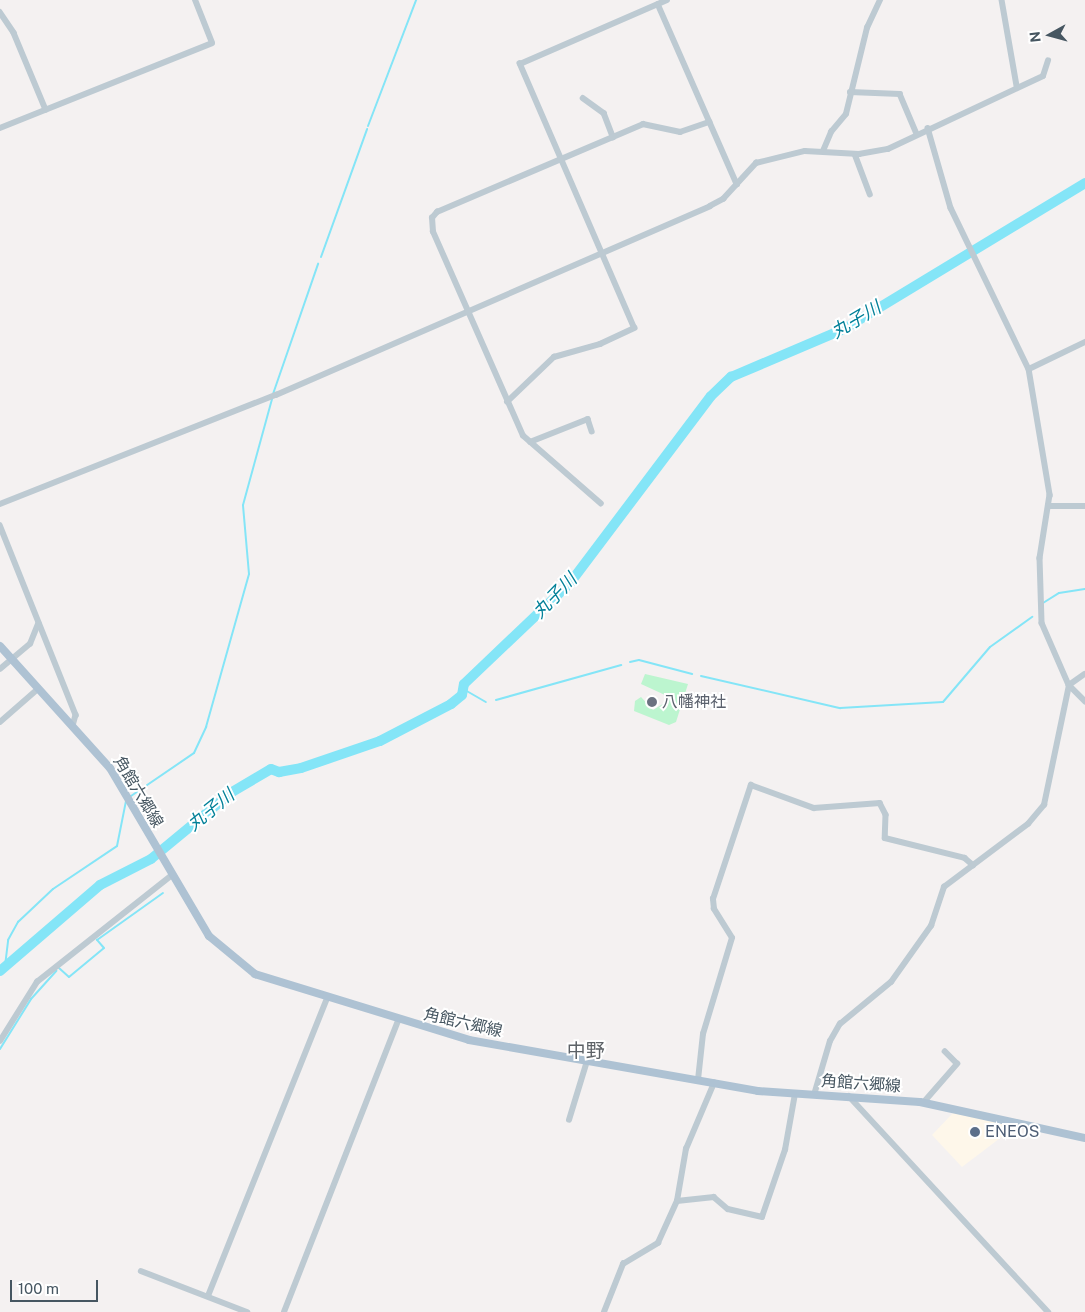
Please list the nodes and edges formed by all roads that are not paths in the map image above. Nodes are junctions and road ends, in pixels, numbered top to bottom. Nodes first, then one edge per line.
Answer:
1 (195, 0) edge
2 (667, 0) edge
3 (880, 0) edge
4 (1002, 0) edge
5 (658, 4) junction
6 (0, 12) edge
7 (1048, 62) dead end
8 (1017, 86) junction
9 (850, 92) junction
10 (583, 98) dead end
11 (46, 110) junction
12 (709, 122) junction
13 (0, 128) edge
14 (928, 128) junction
15 (917, 134) junction
16 (613, 136) junction
17 (823, 151) junction
18 (854, 154) junction
19 (560, 159) junction
20 (737, 184) junction
21 (870, 194) dead end
22 (602, 252) junction
23 (468, 311) junction
24 (1085, 342) edge
25 (1029, 369) junction
26 (507, 402) junction
27 (592, 431) dead end
28 (530, 442) junction
29 (0, 504) edge
30 (600, 504) dead end
31 (1049, 506) junction
32 (1085, 506) edge
33 (0, 525) edge
34 (38, 622) junction
35 (0, 646) edge
36 (13, 660) junction
37 (0, 669) edge
38 (1085, 674) edge
39 (1069, 685) junction
40 (38, 688) junction
41 (1085, 701) edge
42 (0, 722) edge
43 (73, 726) junction
44 (973, 865) junction
45 (172, 875) junction
46 (327, 998) junction
47 (398, 1021) junction
48 (0, 1041) edge
49 (945, 1052) dead end
50 (588, 1061) junction
51 (698, 1080) junction
52 (714, 1083) junction
53 (795, 1094) junction
54 (814, 1095) junction
55 (849, 1096) junction
56 (923, 1103) junction
57 (569, 1120) dead end
58 (1085, 1138) edge
59 (677, 1201) junction
60 (141, 1271) dead end
61 (208, 1296) junction
62 (247, 1312) edge
63 (284, 1312) edge
64 (604, 1312) edge
65 (1048, 1312) edge

1 - 11 street
2 - 5 street
3 - 9 street
4 - 8 street
5 - 12 street
5 - 19 street
6 - 11 street
7 - 8 street
8 - 14 street
9 - 15 street
9 - 17 street
10 - 16 street
11 - 13 street
12 - 16 street
12 - 20 street
14 - 15 street
14 - 25 street
15 - 18 street
16 - 19 street
17 - 18 street
17 - 20 street
18 - 21 street
19 - 22 street
19 - 23 street
20 - 22 street
22 - 23 street
22 - 26 street
23 - 26 street
23 - 29 street
24 - 25 street
25 - 31 street
26 - 28 street
27 - 28 street
28 - 30 street
31 - 32 street
31 - 39 street
33 - 34 street
34 - 36 street
34 - 43 street
35 - 36 main road, 角館六郷線
36 - 37 street
36 - 40 main road, 角館六郷線
38 - 39 street
39 - 41 street
39 - 44 street
40 - 42 street
40 - 43 main road, 角館六郷線
43 - 45 main road, 角館六郷線
44 - 51 street
44 - 54 street
45 - 46 main road, 角館六郷線
45 - 48 street
46 - 47 main road, 角館六郷線
46 - 61 street
47 - 50 main road, 角館六郷線
47 - 63 street
49 - 56 street
50 - 51 main road, 角館六郷線
50 - 57 street
51 - 52 main road, 角館六郷線
52 - 53 main road, 角館六郷線
52 - 59 street
53 - 54 main road, 角館六郷線
53 - 59 street
54 - 55 main road, 角館六郷線
55 - 56 main road, 角館六郷線
55 - 65 street
56 - 58 main road, 角館六郷線
59 - 64 street
60 - 61 street
61 - 62 street

